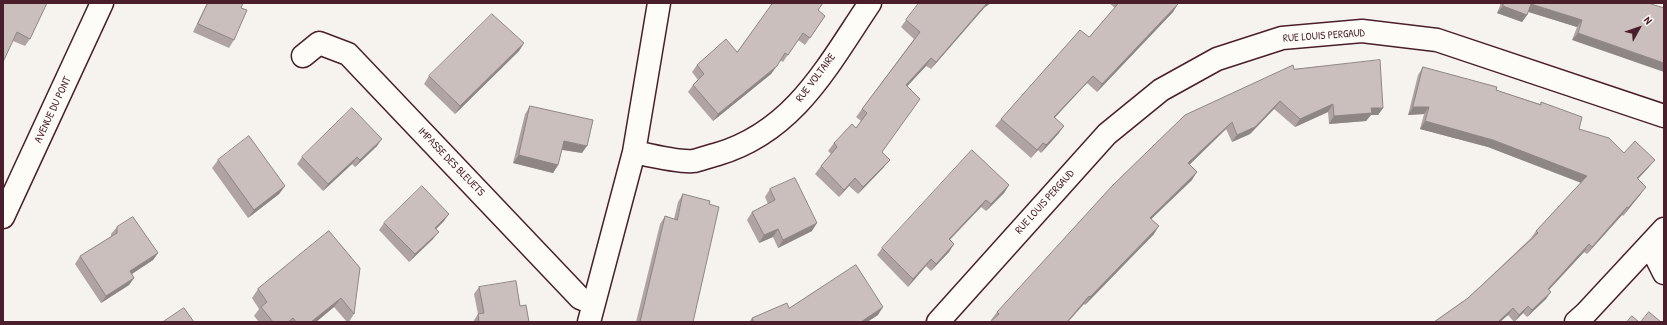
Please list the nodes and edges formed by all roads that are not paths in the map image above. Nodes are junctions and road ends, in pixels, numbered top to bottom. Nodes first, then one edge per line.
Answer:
1 (102, 3) edge
2 (659, 3) edge
3 (870, 3) edge
4 (303, 56) dead end
5 (1664, 116) edge
6 (634, 152) junction
7 (3, 217) edge
8 (1657, 237) edge
9 (1664, 273) edge
10 (591, 312) edge
11 (938, 322) edge
12 (1576, 322) edge

1 - 7 street, AVENUE DU PONT
2 - 6 street
3 - 6 street, RUE VOLTAIRE
4 - 10 street, IMPASSE DES BLEUETS
5 - 11 street, RUE LOUIS PERGAUD
6 - 10 street
8 - 9 street
8 - 12 street

